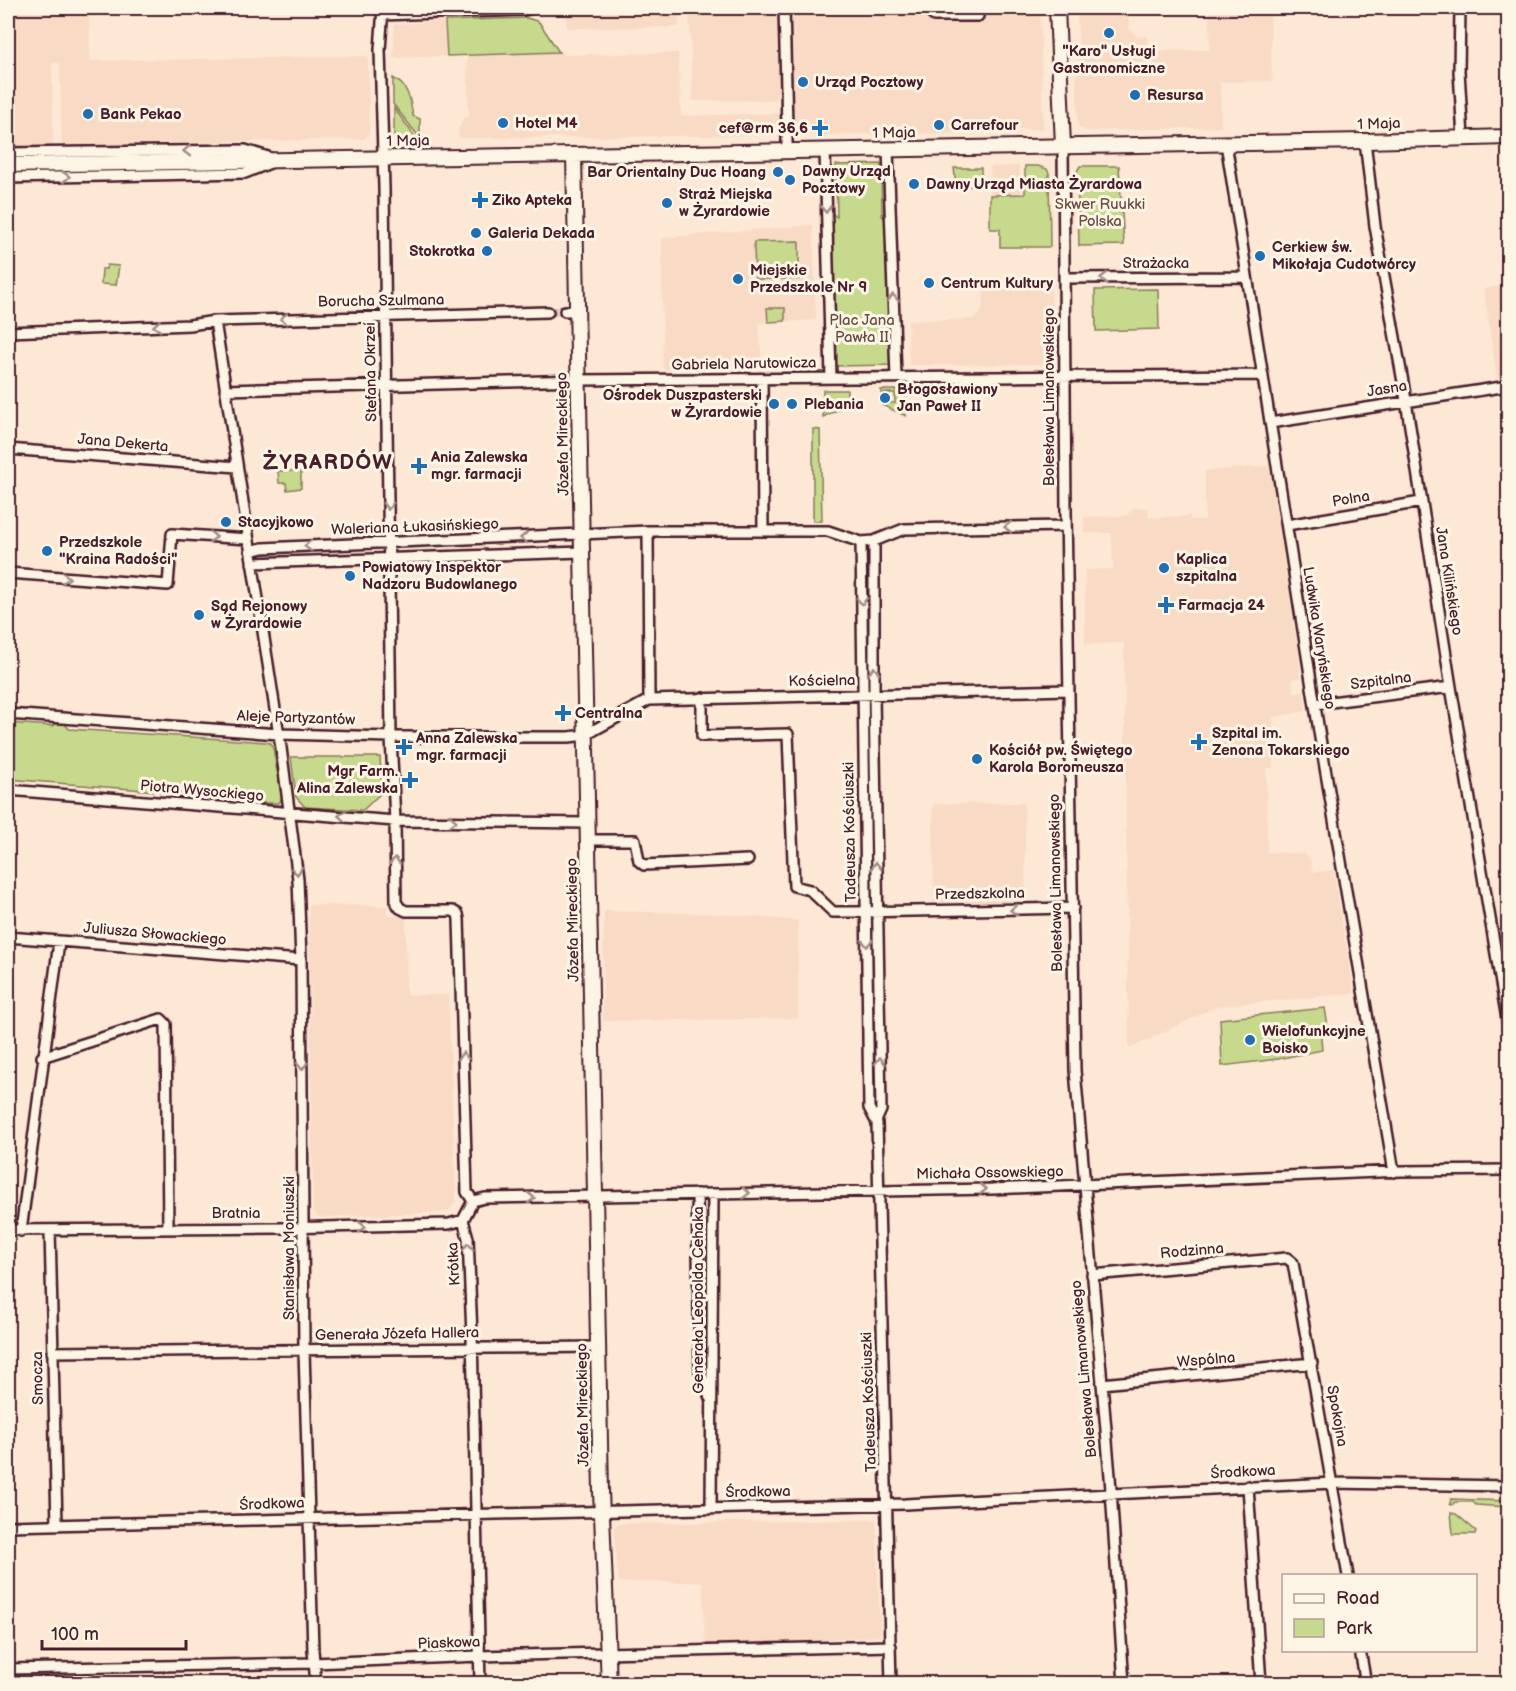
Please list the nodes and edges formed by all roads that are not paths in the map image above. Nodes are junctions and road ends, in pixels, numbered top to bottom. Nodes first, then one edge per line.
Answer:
1 (532, 8) edge
2 (784, 8) edge
3 (931, 8) edge
4 (978, 8) edge
5 (1057, 8) edge
6 (1460, 8) edge
7 (382, 11) edge
8 (1509, 137) edge
9 (1462, 138) junction
10 (1365, 141) junction
11 (1226, 143) junction
12 (1063, 146) junction
13 (888, 149) junction
14 (825, 150) junction
15 (787, 151) junction
16 (8, 153) edge
17 (574, 155) junction
18 (382, 159) junction
19 (279, 160) junction
20 (8, 165) edge
21 (8, 178) edge
22 (1247, 277) junction
23 (1064, 278) junction
24 (548, 312) tunnel mouth
25 (385, 316) junction
26 (215, 321) junction
27 (8, 332) edge
28 (1263, 375) junction
29 (1065, 376) junction
30 (896, 377) junction
31 (831, 378) junction
32 (762, 379) junction
33 (578, 380) junction
34 (1509, 386) edge
35 (386, 387) junction
36 (225, 390) junction
37 (1406, 401) junction
38 (1270, 423) junction
39 (8, 449) edge
40 (237, 466) junction
41 (1421, 502) junction
42 (1287, 525) junction
43 (1066, 526) junction
44 (648, 531) junction
45 (763, 531) junction
46 (582, 535) junction
47 (248, 539) junction
48 (874, 541) junction
49 (388, 542) junction
50 (861, 542) junction
51 (250, 551) junction
52 (582, 552) junction
53 (388, 558) junction
54 (252, 563) junction
55 (8, 573) edge
56 (1451, 687) junction
57 (1069, 690) junction
58 (874, 694) junction
59 (862, 695) junction
60 (702, 698) junction
61 (649, 700) junction
62 (1315, 704) junction
63 (8, 714) edge
64 (279, 734) junction
65 (585, 735) junction
66 (391, 737) junction
67 (8, 790) edge
68 (290, 813) junction
69 (395, 821) junction
70 (587, 823) junction
71 (588, 840) junction
72 (748, 860) dead end
73 (1073, 908) junction
74 (877, 911) junction
75 (867, 912) junction
76 (8, 937) edge
77 (59, 942) junction
78 (300, 960) junction
79 (1509, 1024) edge
80 (42, 1057) junction
81 (877, 1119) junction
82 (1509, 1170) edge
83 (1394, 1172) junction
84 (1086, 1186) junction
85 (879, 1189) junction
86 (697, 1194) junction
87 (713, 1194) junction
88 (595, 1196) junction
89 (472, 1202) junction
90 (463, 1220) junction
91 (304, 1227) junction
92 (168, 1228) junction
93 (8, 1230) edge
94 (21, 1230) junction
95 (50, 1230) junction
96 (1293, 1263) joint
97 (1092, 1275) junction
98 (472, 1347) junction
99 (598, 1347) junction
100 (304, 1351) junction
101 (52, 1352) junction
102 (1312, 1364) junction
103 (1102, 1384) junction
104 (713, 1406) junction
105 (1333, 1483) junction
106 (1248, 1486) junction
107 (1509, 1486) edge
108 (1112, 1494) junction
109 (887, 1505) junction
110 (711, 1508) junction
111 (602, 1512) junction
112 (476, 1514) junction
113 (309, 1518) junction
114 (57, 1525) junction
115 (8, 1526) edge
116 (1348, 1574) edge
117 (891, 1646) junction
118 (1360, 1652) edge
119 (608, 1654) junction
120 (479, 1656) junction
121 (314, 1663) junction
122 (8, 1669) edge
123 (316, 1683) edge
124 (480, 1683) edge
125 (609, 1683) edge
126 (891, 1683) edge
127 (1124, 1683) edge
128 (1261, 1683) edge
129 (1360, 1683) edge
130 (1365, 1683) edge

1 - 7 street
2 - 15 street
3 - 4 street
5 - 12 street, Bolesława Limanowskiego
6 - 9 street
7 - 18 street, Stefana Okrzei
8 - 9 street, 1 Maja
9 - 10 street, 1 Maja
10 - 11 street, 1 Maja
10 - 37 street, Jana Kilińskiego
11 - 12 street, 1 Maja
11 - 22 street, Ludwika Waryńskiego
12 - 13 street, 1 Maja
12 - 23 street, Bolesława Limanowskiego
13 - 14 street, 1 Maja
30 -> 13 street
14 - 15 street, 1 Maja
14 -> 31 street
15 - 17 street, 1 Maja
19 -> 16 street, 1 Maja
17 - 18 street, 1 Maja
17 - 33 street, Józefa Mireckiego
18 - 19 street, 1 Maja
18 - 25 street, Stefana Okrzei
19 - 20 street, 1 Maja
21 -> 19 street, 1 Maja
22 -> 23 street, Strażacka
22 - 28 street, Ludwika Waryńskiego
23 - 29 street, Bolesława Limanowskiego
24 - 25 street, Borucha Szulmana
25 -> 26 street, Borucha Szulmana
25 - 35 street, Stefana Okrzei
26 -> 27 street, Borucha Szulmana
26 - 36 street, Stanisława Moniuszki
28 - 29 street, Gabriela Narutowicza
28 - 38 street, Ludwika Waryńskiego
29 - 30 street, Gabriela Narutowicza
29 - 43 street, Bolesława Limanowskiego
30 - 31 street, Gabriela Narutowicza
31 - 32 street, Gabriela Narutowicza
32 - 33 street, Gabriela Narutowicza
32 - 45 street
33 - 35 street, Gabriela Narutowicza
33 - 46 street, Józefa Mireckiego
34 - 37 street, Jasna
35 - 36 street, Gabriela Narutowicza
35 -> 49 street, Stefana Okrzei
36 - 40 street, Stanisława Moniuszki
37 - 38 street, Jasna
37 - 41 street, Jana Kilińskiego
38 - 42 street, Ludwika Waryńskiego
39 - 40 street, Jana Dekerta
40 - 47 street, Stanisława Moniuszki
41 - 42 street, Polna
41 - 56 street, Jana Kilińskiego
42 - 62 street, Ludwika Waryńskiego
43 -> 48 street
43 - 57 street, Bolesława Limanowskiego
44 - 45 street, Waleriana Łukasińskiego
44 - 46 street, Waleriana Łukasińskiego
44 - 61 street
45 - 50 street, Waleriana Łukasińskiego
46 -> 49 street, Waleriana Łukasińskiego
46 - 52 street, Józefa Mireckiego
47 - 51 street, Stanisława Moniuszki
55 -> 47 street
48 - 50 street
58 -> 48 street, Tadeusza Kościuszki
49 -> 51 street, Waleriana Łukasińskiego
49 - 53 street, Stefana Okrzei
50 -> 59 street, Tadeusza Kościuszki
51 - 54 street, Stanisława Moniuszki
52 - 53 street, Waleriana Łukasińskiego
52 - 65 street, Józefa Mireckiego
53 - 54 street, Waleriana Łukasińskiego
53 - 66 street, Stefana Okrzei
54 - 64 street, Stanisława Moniuszki
56 - 62 street, Szpitalna
56 - 79 street, Jana Kilińskiego
57 - 58 street, Kościelna
57 - 73 street, Bolesława Limanowskiego
58 - 59 street, Kościelna
74 -> 58 street, Tadeusza Kościuszki
59 - 60 street, Kościelna
59 - 75 street, Tadeusza Kościuszki
60 - 61 street, Kościelna
60 - 75 street, Przedszkolna
61 - 65 street, Kościelna
62 - 83 street, Ludwika Waryńskiego
63 - 64 street, Aleje Partyzantów
64 - 66 street, Aleje Partyzantów
64 - 68 street, Stanisława Moniuszki
65 - 66 street, Aleje Partyzantów
65 - 70 street, Józefa Mireckiego
66 - 69 street
67 - 68 street, Piotra Wysockiego
69 -> 68 street, Piotra Wysockiego
68 -> 78 street, Stanisława Moniuszki
69 -> 70 street, Piotra Wysockiego
89 -> 69 street
70 - 71 street, Józefa Mireckiego
71 - 72 street
71 - 88 street, Józefa Mireckiego
73 -> 74 street, Przedszkolna
73 - 84 street, Bolesława Limanowskiego
74 - 75 street, Przedszkolna
81 -> 74 street, Tadeusza Kościuszki
75 -> 81 street, Tadeusza Kościuszki
76 - 77 street, Juliusza Słowackiego
77 - 78 street, Juliusza Słowackiego
77 - 80 street
78 -> 91 street, Stanisława Moniuszki
80 - 92 street
80 - 94 street
81 - 85 street, Tadeusza Kościuszki
82 - 83 street, Michała Ossowskiego
83 - 84 street, Michała Ossowskiego
85 -> 84 street, Michała Ossowskiego
84 - 97 street, Bolesława Limanowskiego
87 -> 85 street, Michała Ossowskiego
85 - 109 street, Tadeusza Kościuszki
86 - 87 street, Michała Ossowskiego
86 - 88 street, Michała Ossowskiego
86 - 104 street, Generała Leopolda Cehaka
87 - 104 street, Generała Leopolda Cehaka
89 -> 88 street, Michała Ossowskiego
88 - 99 street, Józefa Mireckiego
89 - 90 street, Krótka
91 -> 90 street, Bratnia
98 -> 90 street, Krótka
91 - 92 street, Bratnia
91 - 100 street, Stanisława Moniuszki
92 - 95 street, Bratnia
93 - 94 street, Bratnia
94 - 95 street, Bratnia
95 - 101 street, Smocza
96 - 97 street, Rodzinna
96 - 102 street, Spokojna
97 - 103 street, Bolesława Limanowskiego
98 - 99 street, Generała Józefa Hallera
98 - 100 street, Generała Józefa Hallera
98 - 112 street, Krótka
99 - 111 street, Józefa Mireckiego
100 - 101 street, Generała Józefa Hallera
100 - 113 street, Stanisława Moniuszki
101 - 114 street, Smocza
102 - 103 street, Wspólna
102 - 105 street, Spokojna
103 - 108 street, Bolesława Limanowskiego
104 - 110 street, Generała Leopolda Cehaka
105 - 106 street, Środkowa
105 - 107 street, Środkowa
105 - 116 street, Spokojna
106 - 108 street, Środkowa
106 - 128 street
108 - 109 street, Środkowa
108 - 127 street, Bolesława Limanowskiego
109 - 110 street, Środkowa
109 - 117 street, Tadeusza Kościuszki
110 - 111 street, Środkowa
111 - 112 street, Środkowa
111 - 119 street, Józefa Mireckiego
112 - 113 street, Środkowa
112 - 120 street, Krótka
113 - 114 street, Środkowa
113 - 121 street, Stanisława Moniuszki
114 - 115 street, Środkowa
117 - 119 street, Piaskowa
117 - 126 street, Tadeusza Kościuszki
118 - 130 street
119 - 120 street, Piaskowa
119 - 125 street, Józefa Mireckiego
120 - 121 street, Piaskowa
120 - 124 street, Krótka
121 - 122 street, Piaskowa
121 - 123 street, Stanisława Moniuszki
129 - 130 street

